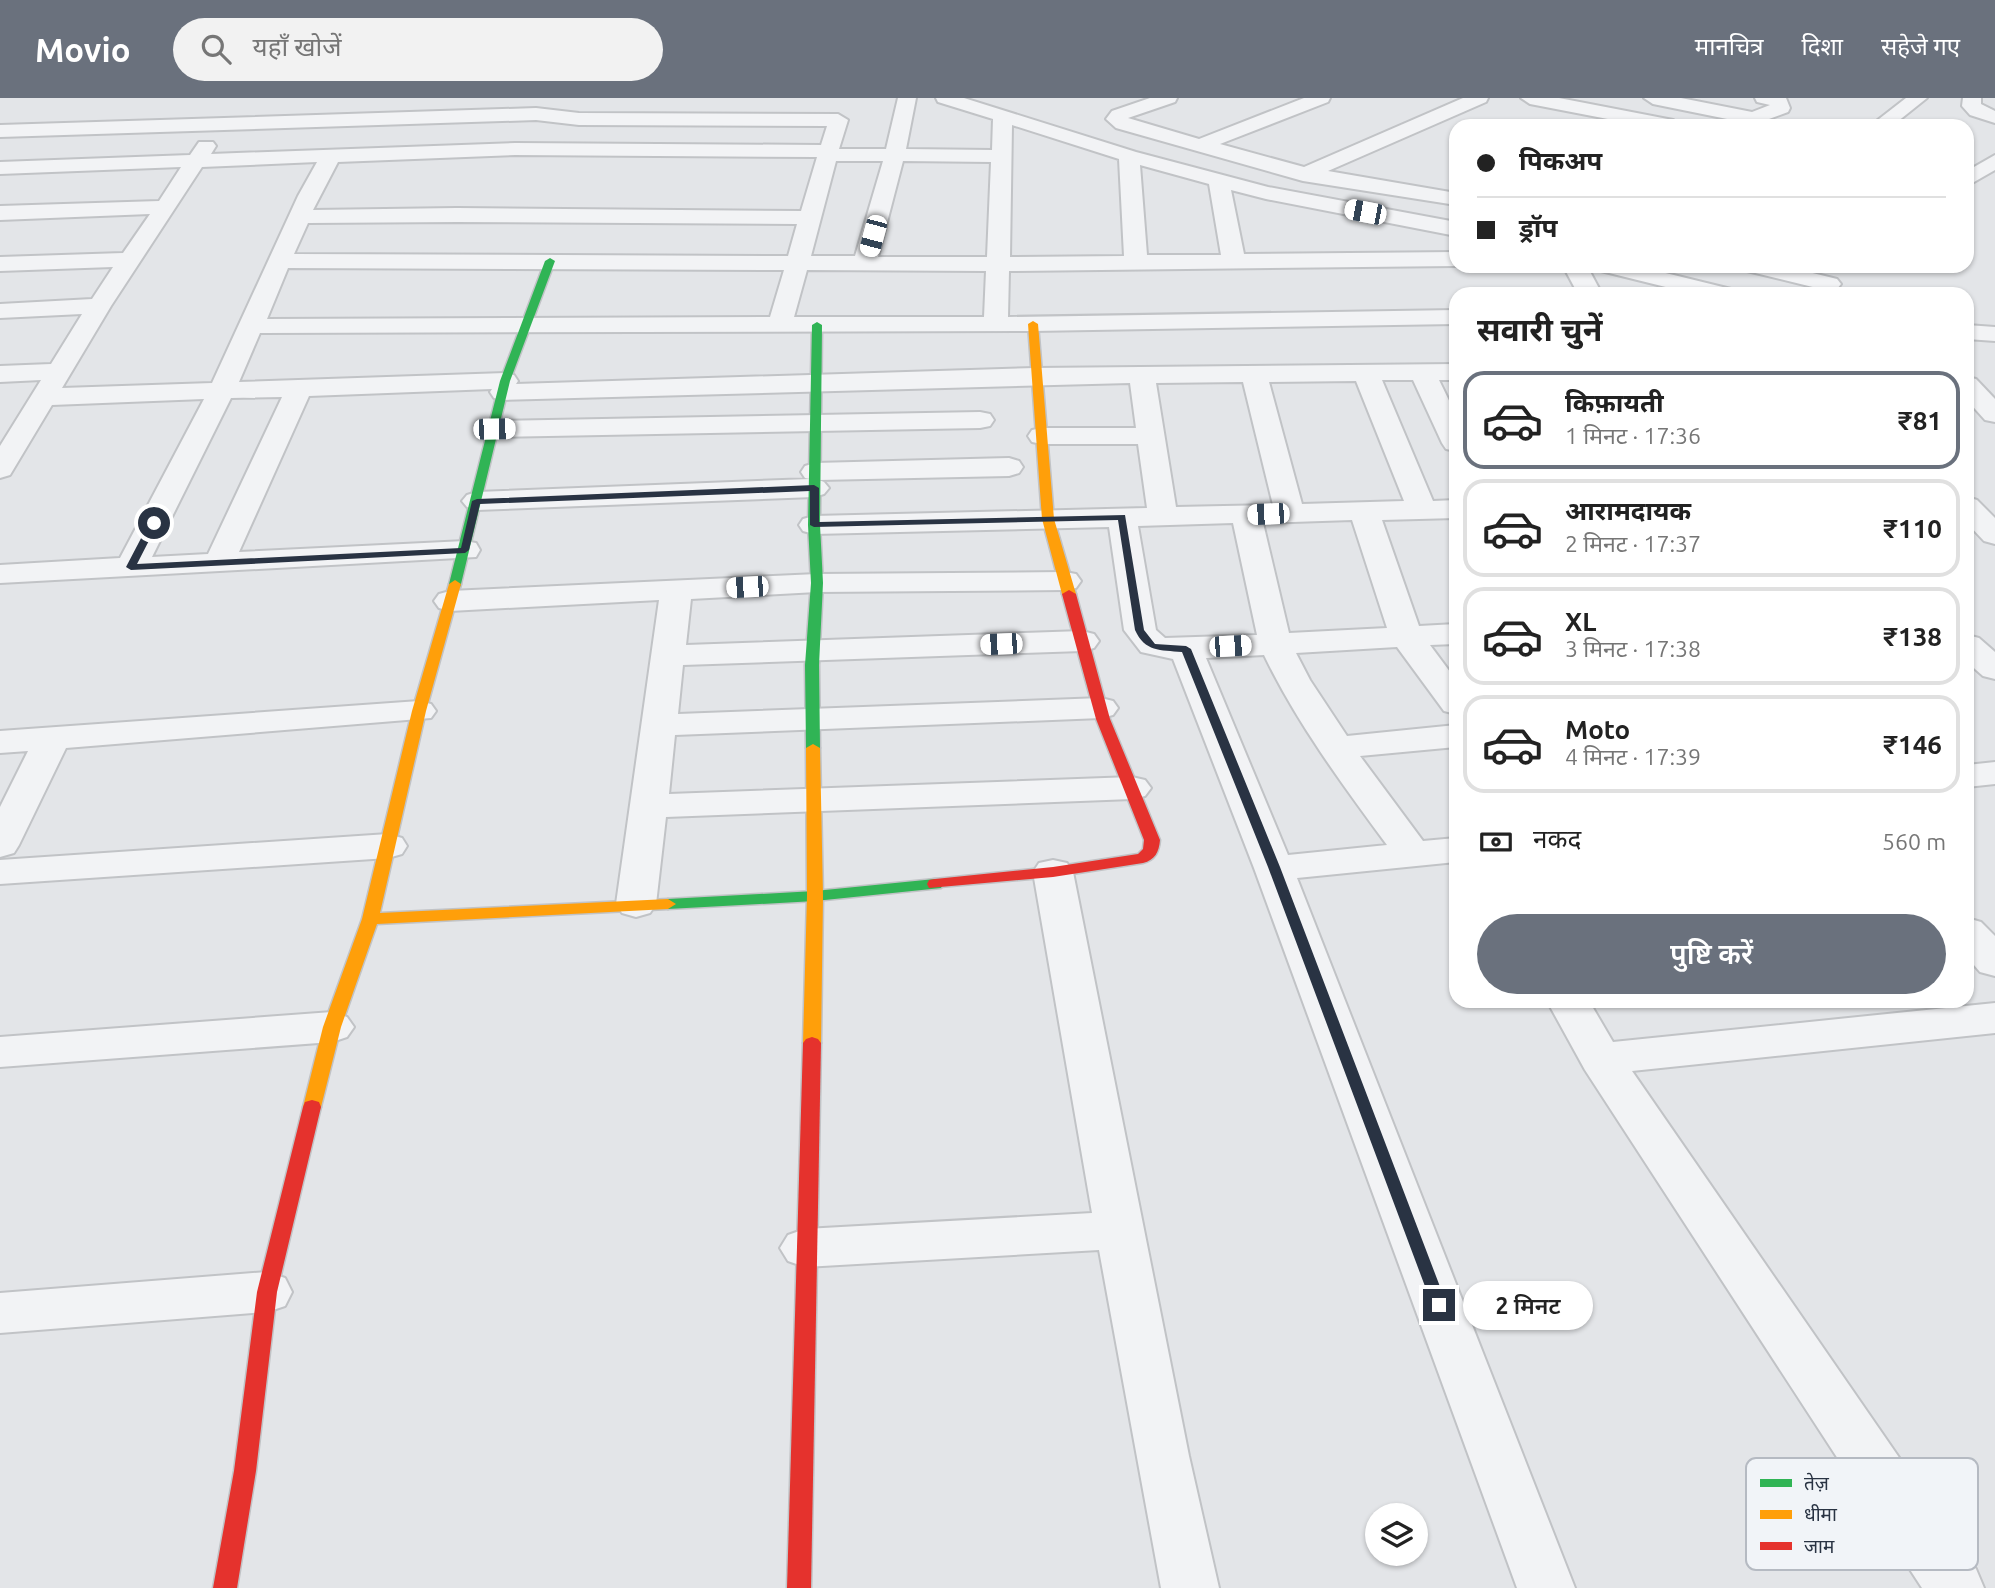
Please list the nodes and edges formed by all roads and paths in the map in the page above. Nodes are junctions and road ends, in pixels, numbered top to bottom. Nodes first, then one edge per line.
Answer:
1 (239, 98) edge
2 (847, 98) edge
3 (907, 98) edge
4 (945, 98) edge
5 (1168, 98) edge
6 (1321, 98) edge
7 (1479, 98) edge
8 (1653, 98) edge
9 (1764, 98) edge
10 (1917, 98) edge
11 (1972, 98) edge
12 (1543, 99) edge
13 (559, 107) edge
14 (1603, 111) junction
15 (1003, 117) junction
16 (1995, 117) edge
17 (1752, 118) joint
18 (1587, 119) edge
19 (1640, 119) edge
20 (1889, 119) edge
21 (838, 121) junction
22 (222, 123) junction
23 (0, 131) edge
24 (1201, 145) junction
25 (828, 153) junction
26 (895, 155) junction
27 (331, 156) junction
28 (1001, 156) junction
29 (1129, 156) junction
30 (1995, 160) edge
31 (195, 162) junction
32 (53, 167) junction
33 (0, 169) edge
34 (1306, 174) junction
35 (1219, 180) junction
36 (1974, 182) edge
37 (1449, 188) edge
38 (1266, 193) junction
39 (337, 195) dead end
40 (1435, 195) junction
41 (1449, 198) edge
42 (1320, 203) junction
43 (304, 206) junction
44 (165, 207) junction
45 (8, 213) edge
46 (649, 216) junction
47 (811, 218) junction
48 (1449, 228) edge
49 (1337, 259) junction
50 (1449, 259) edge
51 (130, 260) junction
52 (281, 261) junction
53 (550, 261) junction
54 (626, 261) junction
55 (1234, 261) junction
56 (799, 263) junction
57 (865, 263) junction
58 (1136, 263) junction
59 (0, 264) edge
60 (996, 264) junction
61 (1638, 273) edge
62 (1785, 273) edge
63 (1829, 283) edge
64 (1694, 287) edge
65 (99, 306) junction
66 (0, 311) edge
67 (1449, 317) edge
68 (780, 324) junction
69 (996, 324) junction
70 (1033, 324) junction
71 (817, 325) junction
72 (250, 326) junction
73 (523, 326) junction
74 (1974, 332) edge
75 (1995, 334) edge
76 (60, 371) junction
77 (1422, 372) junction
78 (1449, 372) edge
79 (1366, 373) junction
80 (0, 374) edge
81 (1142, 375) junction
82 (1254, 375) junction
83 (1035, 376) junction
84 (815, 381) junction
85 (504, 387) junction
86 (299, 389) junction
87 (222, 391) junction
88 (1974, 392) edge
89 (44, 397) junction
90 (1995, 415) edge
91 (1974, 416) edge
92 (980, 420) dead end
93 (815, 422) junction
94 (1449, 428) edge
95 (494, 429) junction
96 (11, 436) edge
97 (1042, 436) junction
98 (1151, 436) junction
99 (1009, 467) dead end
100 (0, 469) edge
101 (815, 480) junction
102 (477, 501) junction
103 (1995, 502) edge
104 (1974, 504) edge
105 (1449, 509) edge
106 (1422, 510) junction
107 (1364, 511) junction
108 (1974, 512) edge
109 (1290, 513) junction
110 (1246, 514) junction
111 (1163, 516) junction
112 (1122, 517) junction
113 (1048, 519) junction
114 (814, 525) junction
115 (1995, 535) edge
116 (465, 550) junction
117 (219, 563) junction
118 (131, 567) junction
119 (0, 574) edge
120 (1065, 581) junction
121 (817, 583) junction
122 (676, 590) junction
123 (450, 601) junction
124 (1449, 634) edge
125 (1406, 636) junction
126 (1082, 641) junction
127 (1275, 644) junction
128 (1186, 649) junction
129 (814, 650) junction
130 (1974, 651) edge
131 (668, 656) junction
132 (1995, 669) edge
133 (1449, 694) edge
134 (1101, 708) junction
135 (419, 711) junction
136 (813, 719) junction
137 (659, 725) junction
138 (1449, 737) edge
139 (52, 739) junction
140 (0, 742) edge
141 (1336, 748) junction
142 (1995, 774) edge
143 (1974, 776) edge
144 (1132, 788) junction
145 (814, 801) junction
146 (649, 806) junction
147 (0, 845) edge
148 (388, 846) junction
149 (1449, 851) edge
150 (1413, 854) junction
151 (1274, 867) junction
152 (0, 872) edge
153 (1053, 872) junction
154 (815, 896) junction
155 (636, 904) junction
156 (370, 919) junction
157 (1974, 939) edge
158 (1995, 962) edge
159 (1572, 1008) edge
160 (1995, 1018) edge
161 (332, 1027) junction
162 (0, 1052) edge
163 (1601, 1059) junction
164 (1120, 1230) junction
165 (805, 1248) junction
166 (267, 1292) junction
167 (0, 1313) edge
168 (1868, 1458) edge
169 (1943, 1570) edge
170 (225, 1588) edge
171 (799, 1588) edge
172 (1190, 1588) edge
173 (1546, 1588) edge
174 (1955, 1588) edge

1 - 22 street
2 - 21 street
3 - 26 street
4 - 15 street
5 - 24 street
6 - 24 street
7 - 34 street
8 - 17 street
9 - 17 street
10 - 20 street
11 - 16 street
12 - 14 street
13 - 21 street
13 - 22 street
14 - 18 street
14 - 19 street
15 - 28 street
15 - 29 street
21 - 25 street
22 - 23 street
22 - 31 street
24 - 34 street
25 - 26 street
25 - 27 street
25 - 47 street
26 - 28 street
26 - 57 street
27 - 31 street
27 - 43 street
28 - 60 street
29 - 35 street
29 - 58 street
30 - 36 street
31 - 32 street
31 - 44 street
32 - 33 street
32 - 45 street
34 - 38 street
34 - 40 street
35 - 38 street
35 - 55 street
37 - 40 street
38 - 42 street
39 - 43 street
40 - 41 street
42 - 48 street
42 - 49 street
43 - 46 street
43 - 52 street
44 - 45 street
44 - 51 street
46 - 47 street
46 - 54 street
47 - 56 street
49 - 50 street
49 - 55 street
51 - 59 street
51 - 65 street
52 - 53 street
52 - 72 street
53 - 54 street
53 - 73 street
54 - 56 street
55 - 58 street
56 - 57 street
56 - 68 street
57 - 60 street
58 - 60 street
60 - 69 street
61 - 64 street
62 - 63 street
65 - 66 street
65 - 76 street
67 - 70 street
68 - 71 street
68 - 73 street
69 - 70 street
69 - 71 street
70 - 83 street
71 - 84 street
72 - 73 street
72 - 87 street
73 - 85 street
74 - 75 street
76 - 80 street
76 - 89 street
77 - 78 street
77 - 79 street
77 - 94 street
79 - 82 street
79 - 106 street
81 - 82 street
81 - 83 street
81 - 98 street
82 - 109 street
83 - 84 street
83 - 97 street
84 - 85 street
84 - 93 street
85 - 86 street
85 - 95 street
86 - 87 street
86 - 117 street
87 - 89 street
87 - 118 street
88 - 90 street
89 - 96 street
90 - 91 street
92 - 93 street
93 - 95 street
93 - 101 street
95 - 102 street
96 - 100 street
97 - 98 street
97 - 113 street
98 - 111 street
99 - 101 street
101 - 102 street
101 - 114 street
102 - 116 street
103 - 104 street
105 - 106 street
106 - 107 street
107 - 109 street
107 - 125 street
108 - 115 street
109 - 110 street
110 - 111 street
110 - 127 street
111 - 112 street
112 - 113 street
112 - 128 street
113 - 114 street
113 - 120 street
114 - 121 street
116 - 117 street
116 - 123 street
117 - 118 street
118 - 119 street
120 - 121 street
120 - 126 street
121 - 122 street
121 - 129 street
122 - 123 street
122 - 131 street
123 - 135 street
124 - 125 street
125 - 127 street
125 - 133 street
126 - 129 street
126 - 134 street
127 - 128 street
127 - 141 street
128 - 151 street
129 - 131 street
129 - 136 street
130 - 132 street
131 - 137 street
134 - 136 street
134 - 144 street
135 - 139 street
135 - 148 street
136 - 137 street
136 - 145 street
137 - 146 street
138 - 141 street
139 - 140 street
139 - 147 street
141 - 150 street
142 - 143 street
144 - 145 street
144 - 153 street
145 - 146 street
145 - 154 street
146 - 155 street
148 - 152 street
148 - 156 street
149 - 150 street
150 - 151 street
151 - 173 street
153 - 154 street
153 - 164 street
154 - 155 street
154 - 165 street
155 - 156 street
156 - 161 street
157 - 158 street
159 - 163 street
160 - 163 street
161 - 162 street
161 - 166 street
163 - 168 street
164 - 165 street
164 - 172 street
165 - 171 street
166 - 167 street
166 - 170 street
169 - 174 street

